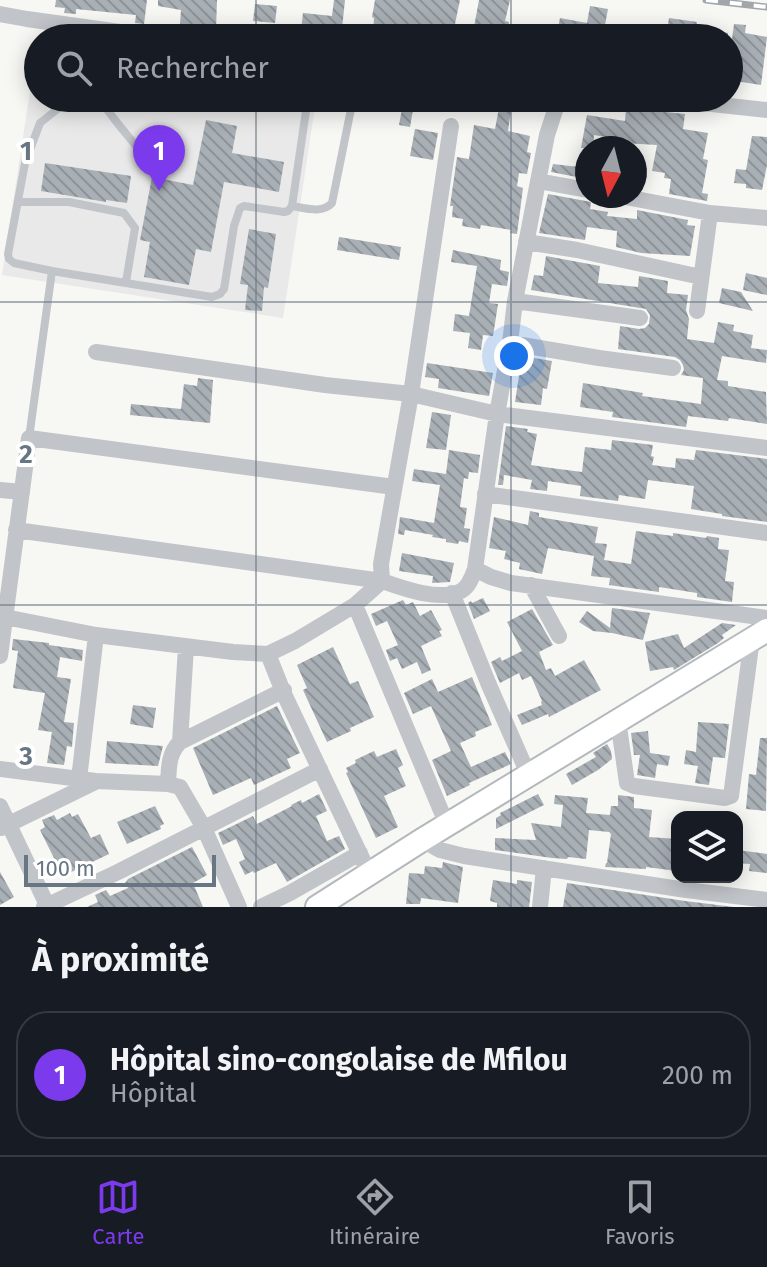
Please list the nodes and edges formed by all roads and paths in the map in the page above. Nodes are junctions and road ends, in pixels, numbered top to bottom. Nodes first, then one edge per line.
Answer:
1 (0, 14) edge
2 (63, 24) edge
3 (743, 107) edge
4 (767, 110) edge
5 (54, 112) edge
6 (108, 112) edge
7 (306, 112) edge
8 (350, 112) edge
9 (554, 112) edge
10 (451, 126) dead end
11 (154, 169) dead end
12 (538, 181) junction
13 (575, 188) edge
14 (647, 201) edge
15 (18, 202) junction
16 (292, 206) junction
17 (710, 213) junction
18 (767, 218) edge
19 (526, 242) junction
20 (52, 271) junction
21 (701, 277) junction
22 (126, 282) junction
23 (515, 301) junction
24 (697, 311) dead end
25 (640, 318) dead end
26 (510, 343) junction
27 (96, 352) dead end
28 (673, 368) dead end
29 (411, 394) junction
30 (497, 414) junction
31 (29, 438) junction
32 (767, 448) edge
33 (394, 487) junction
34 (0, 490) edge
35 (22, 492) junction
36 (485, 494) junction
37 (16, 530) junction
38 (767, 533) edge
39 (475, 569) junction
40 (382, 581) junction
41 (4, 583) edge
42 (531, 585) junction
43 (452, 593) junction
44 (355, 605) junction
45 (5, 617) junction
46 (767, 618) edge
47 (759, 634) edge
48 (96, 635) junction
49 (559, 636) dead end
50 (186, 647) junction
51 (268, 654) junction
52 (0, 656) edge
53 (284, 690) junction
54 (618, 720) junction
55 (180, 742) junction
56 (0, 769) edge
57 (320, 769) junction
58 (529, 776) junction
59 (88, 780) junction
60 (168, 784) junction
61 (0, 806) edge
62 (447, 825) junction
63 (5, 826) edge
64 (204, 828) junction
65 (422, 840) junction
66 (364, 863) junction
67 (544, 868) junction
68 (767, 900) edge
69 (46, 906) edge
70 (239, 907) edge
71 (261, 907) edge
72 (317, 907) edge
73 (540, 907) edge

1 - 2 street
3 - 4 street
5 - 15 lane
6 - 11 lane
7 - 16 lane
8 - 16 lane
9 - 12 street
10 - 29 street
12 - 13 street
12 - 19 street
14 - 17 street
15 - 20 lane
15 - 22 lane
16 - 22 lane
17 - 18 street
17 - 21 street
19 - 21 street
19 - 23 street
20 - 22 lane
20 - 31 lane
21 - 24 street
23 - 25 street
23 - 26 street
26 - 28 street
26 - 30 street
27 - 29 street
29 - 30 street
29 - 33 street
30 - 32 street
30 - 36 street
31 - 33 street
31 - 35 street
33 - 40 street
34 - 35 street
35 - 37 street
36 - 38 street
36 - 39 street
37 - 40 street
37 - 41 street
39 - 42 street
39 - 43 street
40 - 43 street
40 - 44 street
41 - 45 street
42 - 46 street
42 - 49 street
43 - 58 street
44 - 51 street
44 - 62 street
45 - 48 street
45 - 52 street
47 - 54 street
47 - 54 street
48 - 50 street
48 - 59 street
50 - 51 street
50 - 55 street
51 - 53 street
53 - 55 street
53 - 57 street
54 - 58 street
55 - 60 street
56 - 59 street
57 - 64 street
57 - 66 street
58 - 62 street
59 - 60 street
59 - 63 street
60 - 64 street
61 - 63 street
62 - 65 street
63 - 69 street
64 - 69 street
64 - 70 street
65 - 66 street
65 - 67 street
66 - 71 street
66 - 72 street
67 - 68 street
67 - 73 street

